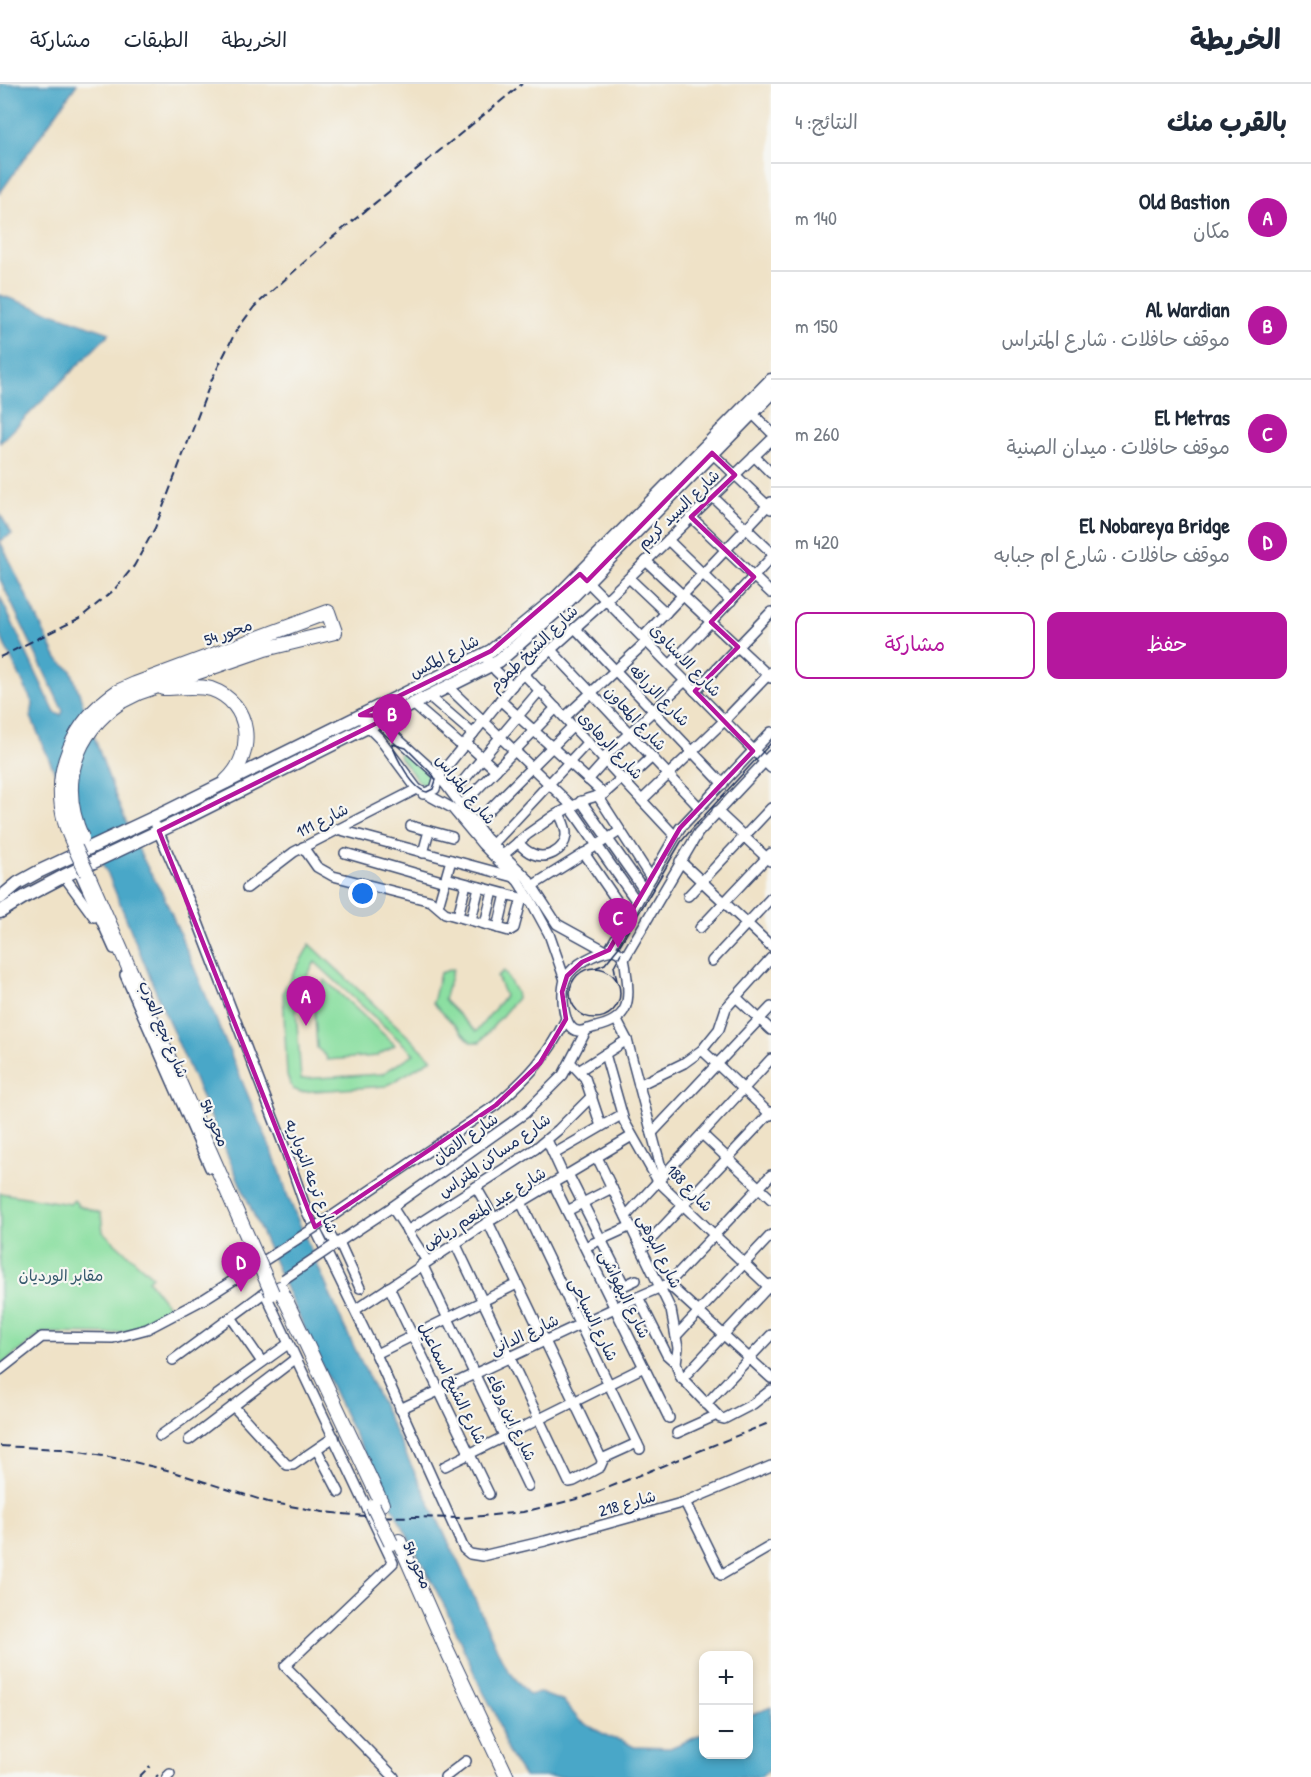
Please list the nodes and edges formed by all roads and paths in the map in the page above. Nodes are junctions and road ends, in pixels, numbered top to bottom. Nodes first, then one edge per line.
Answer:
1 (771, 380) edge
2 (771, 394) edge
3 (752, 413) junction
4 (771, 432) edge
5 (771, 440) edge
6 (712, 453) junction
7 (754, 456) junction
8 (771, 472) edge
9 (735, 475) junction
10 (712, 497) junction
11 (770, 506) edge
12 (692, 517) junction
13 (746, 528) junction
14 (668, 540) junction
15 (726, 550) junction
16 (771, 552) edge
17 (771, 558) edge
18 (646, 561) junction
19 (703, 574) junction
20 (584, 577) junction
21 (754, 577) junction
22 (629, 578) junction
23 (771, 593) edge
24 (682, 595) junction
25 (606, 600) junction
26 (731, 601) junction
27 (771, 612) edge
28 (666, 613) junction
29 (711, 622) junction
30 (575, 628) junction
31 (645, 639) junction
32 (738, 647) junction
33 (551, 650) junction
34 (488, 660) junction
35 (670, 665) junction
36 (615, 670) junction
37 (525, 674) junction
38 (770, 675) edge
39 (685, 681) junction
40 (512, 686) junction
41 (448, 687) junction
42 (152, 688) junction
43 (540, 690) junction
44 (695, 691) junction
45 (591, 692) junction
46 (120, 696) junction
47 (429, 696) junction
48 (500, 700) junction
49 (413, 704) junction
50 (556, 708) junction
51 (653, 711) junction
52 (360, 715) junction
53 (518, 717) junction
54 (565, 717) junction
55 (483, 721) junction
56 (724, 721) junction
57 (373, 724) junction
58 (573, 726) junction
59 (534, 731) junction
60 (771, 732) edge
61 (629, 733) junction
62 (473, 734) junction
63 (500, 737) junction
64 (588, 742) junction
65 (464, 745) junction
66 (552, 747) junction
67 (293, 749) junction
68 (514, 751) junction
69 (753, 751) junction
70 (692, 752) junction
71 (652, 757) junction
72 (483, 758) junction
73 (604, 759) junction
74 (300, 762) junction
75 (769, 762) edge
76 (568, 763) junction
77 (532, 768) junction
78 (496, 770) junction
79 (668, 774) junction
80 (439, 776) junction
81 (588, 780) junction
82 (623, 780) junction
83 (226, 781) junction
84 (549, 784) junction
85 (723, 784) junction
86 (420, 792) junction
87 (453, 793) junction
88 (601, 795) junction
89 (642, 800) junction
90 (581, 801) junction
91 (462, 805) junction
92 (571, 806) junction
93 (699, 807) junction
94 (771, 808) edge
95 (717, 811) junction
96 (559, 813) junction
97 (147, 821) junction
98 (475, 824) junction
99 (411, 826) dead end
100 (337, 829) junction
101 (429, 831) junction
102 (620, 831) junction
103 (154, 834) junction
104 (675, 836) junction
105 (744, 836) junction
106 (452, 837) dead end
107 (608, 838) junction
108 (518, 842) junction
109 (492, 845) junction
110 (597, 845) junction
111 (303, 847) junction
112 (345, 853) dead end
113 (423, 853) junction
114 (584, 853) junction
115 (503, 855) junction
116 (770, 857) edge
117 (451, 860) junction
118 (680, 861) junction
119 (90, 868) junction
120 (64, 876) junction
121 (514, 877) junction
122 (651, 878) junction
123 (445, 880) junction
124 (702, 881) junction
125 (466, 884) junction
126 (532, 886) junction
127 (479, 887) junction
128 (247, 888) dead end
129 (644, 890) junction
130 (493, 891) junction
131 (506, 894) junction
132 (688, 896) dead end
133 (0, 898) edge
134 (771, 898) edge
135 (526, 900) junction
136 (637, 902) junction
137 (724, 902) junction
138 (438, 906) junction
139 (0, 912) edge
140 (458, 916) junction
141 (628, 917) junction
142 (471, 920) junction
143 (553, 920) junction
144 (484, 924) junction
145 (747, 924) junction
146 (545, 926) junction
147 (498, 928) junction
148 (700, 928) dead end
149 (106, 934) junction
150 (771, 946) edge
151 (607, 951) junction
152 (771, 958) edge
153 (624, 959) junction
154 (712, 961) dead end
155 (565, 980) junction
156 (736, 997) junction
157 (771, 1007) edge
158 (566, 1019) junction
159 (616, 1019) junction
160 (760, 1019) junction
161 (587, 1029) junction
162 (771, 1030) edge
163 (627, 1040) junction
164 (702, 1050) junction
165 (605, 1054) junction
166 (771, 1059) edge
167 (571, 1063) junction
168 (717, 1064) junction
169 (579, 1070) junction
170 (639, 1085) junction
171 (744, 1089) junction
172 (592, 1096) junction
173 (771, 1113) edge
174 (621, 1115) junction
175 (601, 1126) junction
176 (652, 1133) junction
177 (702, 1134) junction
178 (632, 1136) junction
179 (547, 1140) junction
180 (554, 1154) junction
181 (597, 1157) junction
182 (728, 1158) junction
183 (210, 1168) dead end
184 (771, 1174) edge
185 (566, 1176) junction
186 (661, 1178) junction
187 (553, 1183) junction
188 (476, 1187) junction
189 (759, 1187) junction
190 (612, 1188) junction
191 (771, 1198) edge
192 (521, 1202) junction
193 (583, 1203) junction
194 (683, 1205) junction
195 (392, 1207) junction
196 (567, 1211) junction
197 (626, 1216) junction
198 (491, 1220) junction
199 (323, 1222) junction
200 (631, 1226) junction
201 (407, 1231) junction
202 (714, 1235) junction
203 (771, 1236) edge
204 (602, 1240) junction
205 (455, 1243) junction
206 (336, 1244) junction
207 (585, 1247) junction
208 (642, 1249) junction
209 (264, 1255) junction
210 (425, 1263) junction
211 (744, 1264) junction
212 (636, 1280) dead end
213 (517, 1284) junction
214 (624, 1285) junction
215 (664, 1286) junction
216 (389, 1287) junction
217 (770, 1287) edge
218 (275, 1288) junction
219 (360, 1288) dead end
220 (608, 1293) junction
221 (638, 1297) junction
222 (483, 1301) junction
223 (615, 1308) junction
224 (355, 1310) junction
225 (699, 1312) junction
226 (231, 1317) junction
227 (449, 1318) junction
228 (580, 1324) junction
229 (414, 1335) junction
230 (723, 1335) junction
231 (771, 1335) edge
232 (676, 1336) junction
233 (544, 1341) junction
234 (288, 1344) junction
235 (376, 1354) junction
236 (510, 1357) junction
237 (749, 1358) junction
238 (295, 1359) junction
239 (173, 1360) dead end
240 (262, 1362) junction
241 (676, 1363) junction
242 (644, 1367) junction
243 (0, 1370) edge
244 (475, 1374) junction
245 (771, 1378) edge
246 (682, 1379) junction
247 (609, 1385) junction
248 (440, 1390) junction
249 (771, 1390) edge
250 (574, 1402) junction
251 (706, 1404) junction
252 (233, 1406) junction
253 (400, 1409) junction
254 (721, 1417) junction
255 (669, 1418) dead end
256 (539, 1419) junction
257 (677, 1433) dead end
258 (160, 1436) dead end
259 (505, 1436) junction
260 (334, 1437) junction
261 (189, 1440) dead end
262 (317, 1450) junction
263 (470, 1454) junction
264 (602, 1460) junction
265 (446, 1466) dead end
266 (771, 1466) edge
267 (528, 1486) dead end
268 (339, 1492) dead end
269 (489, 1494) dead end
270 (685, 1502) junction
271 (395, 1542) junction
272 (771, 1546) edge
273 (486, 1555) joint
274 (466, 1761) dead end
275 (394, 1777) edge
276 (445, 1777) edge
277 (498, 1777) edge
278 (507, 1777) edge

1 - 20 main road, شارع المكس
2 - 3 main road, شارع المكس
3 - 4 street
3 - 6 main road, شارع المكس
5 - 7 street, شارع السيد كريم
6 - 9 street
6 - 20 main road, شارع المكس
7 - 8 street
7 - 9 street, شارع السيد كريم
9 - 10 street, شارع السيد كريم
9 - 11 street
10 - 12 street, شارع السيد كريم
10 - 13 street
11 - 13 street
12 - 14 street, شارع السيد كريم
12 - 15 street
13 - 15 street
13 - 16 street
14 - 18 street, شارع السيد كريم
14 - 19 street
15 - 19 street
15 - 21 street
17 - 21 street
18 - 22 street, شارع السيد كريم
18 - 24 street
19 - 24 street
19 - 26 street
20 - 25 street, شارع الاسناوى
20 - 34 main road, شارع المكس
21 - 23 street
21 - 26 street
22 - 25 street, شارع السيد كريم
22 - 28 street
24 - 28 street
24 - 29 street
25 - 30 street, شارع الشيخ طموم
25 - 31 street, شارع الاسناوى
26 - 29 street
27 - 32 street
28 - 31 street
29 - 32 street
29 - 35 street
30 - 33 street, شارع الشيخ طموم
30 - 36 street, شارع الزرافه
31 - 35 street, شارع الاسناوى
31 - 36 street
32 - 38 street
32 - 44 street
33 - 37 street, شارع الشيخ طموم
33 - 45 street, شارع المعاون
34 - 40 street
34 - 41 main road, شارع المكس
34 - 52 main road, شارع المكس
35 - 39 street, شارع الاسناوى
36 - 45 street
36 - 51 street, شارع الزرافه
37 - 40 street, شارع الشيخ طموم
37 - 43 street, شارع الرهاوى
38 - 56 street
39 - 44 street, شارع الاسناوى
39 - 51 street
40 - 48 street, شارع الشيخ طموم
41 - 47 main road, شارع المكس
41 - 55 street
42 - 46 highway, محور 54
42 - 46 highway, محور 54
42 - 83 highway
43 - 50 street, شارع الرهاوى
43 - 53 street
44 - 56 street, شارع الاسناوى
45 - 54 street
45 - 61 street, شارع المعاون
46 - 119 highway, محور 54, bridge
47 - 49 main road, شارع المكس
47 - 62 street
48 - 53 street
48 - 55 street, شارع الشيخ طموم
49 - 57 main road, شارع المكس
49 - 65 street
50 - 54 street, شارع الرهاوى
50 - 59 street
51 - 61 street
51 - 70 street, شارع الزرافه
52 - 57 street, شارع المتراس
52 - 67 main road, شارع المكس
53 - 59 street
53 - 63 street
54 - 58 street, شارع الرهاوى
55 - 62 street, شارع الشيخ طموم
55 - 63 street
56 - 69 street, شارع الاسناوى
56 - 70 street
57 - 74 main road, شارع المكس
57 - 80 street, شارع المتراس
57 - 86 street, شارع المتراس
58 - 64 street, شارع الرهاوى
58 - 66 street
59 - 66 street
59 - 68 street
60 - 69 street
61 - 71 street, شارع المعاون
61 - 73 street
62 - 65 street, شارع الشيخ طموم
63 - 68 street
63 - 72 street
64 - 73 street, شارع الرهاوى
64 - 76 street
65 - 72 street
65 - 80 street, شارع الشيخ طموم
66 - 76 street
66 - 77 street
67 - 74 main road
67 - 83 main road, شارع المكس
68 - 77 street
68 - 78 street
69 - 75 street, شارع الاسناوى
69 - 85 street
70 - 79 street
70 - 85 street, شارع الزرافه
71 - 79 street, شارع المعاون
71 - 82 street
72 - 78 street
72 - 87 street
73 - 81 street
73 - 82 street, شارع الرهاوى
74 - 103 main road, شارع المكس
75 - 95 street
76 - 81 street
76 - 84 street
77 - 84 street
77 - 98 street
78 - 91 street
79 - 89 street
79 - 93 street, شارع المعاون
80 - 86 street, شارع الشيخ طموم
80 - 87 street, شارع المتراس
81 - 88 street
82 - 88 street
82 - 89 street, شارع الرهاوى
83 - 97 main road, شارع المكس
84 - 92 street
84 - 109 street
85 - 93 street
86 - 100 street, شارع 111
86 - 121 street, شارع المتراس
87 - 91 street, شارع المتراس
88 - 90 street
88 - 102 street
89 - 104 street, شارع الرهاوى
90 - 92 street
90 - 107 street
91 - 98 street, شارع المتراس
92 - 96 street
92 - 110 street
93 - 104 street
94 - 105 street
95 - 105 street
95 - 118 street
96 - 108 street
96 - 108 street
97 - 103 street, شارع ترعه النوباريه
97 - 133 main road, شارع المكس
98 - 109 street, شارع المتراس
99 - 101 street
100 - 111 street, شارع 111
100 - 113 street
101 - 106 street
101 - 113 street
102 - 107 street
102 - 122 street
103 - 119 main road, شارع المكس
103 - 224 street, شارع ترعه النوباريه
104 - 122 street
105 - 116 street
105 - 124 street
107 - 110 street
107 - 129 street
108 - 115 street
109 - 115 street, شارع المتراس
110 - 114 street
110 - 136 street
111 - 128 street, شارع 111
111 - 138 street
112 - 123 street
113 - 117 street
114 - 126 street
114 - 141 street
115 - 126 street, شارع المتراس
116 - 137 street
117 - 121 street
117 - 123 street
118 - 124 street
118 - 153 street
119 - 120 main road, شارع المكس
119 - 149 street, شارع نجع العرب
119 - 209 highway, محور 54
120 - 139 main road, شارع المكس
120 - 149 street, شارع نجع العرب
121 - 135 street, شارع المتراس
122 - 129 street
123 - 125 street
123 - 138 street
124 - 132 street
124 - 137 street
125 - 127 street
125 - 140 street
126 - 143 street, شارع المتراس
127 - 130 street
127 - 142 street
129 - 136 street
130 - 131 street
130 - 144 street
131 - 135 street
131 - 147 street
134 - 145 street
135 - 146 street, شارع المتراس
135 - 147 street
136 - 141 street
137 - 145 street
137 - 148 street
138 - 140 street
140 - 142 street
141 - 151 street
142 - 144 street
143 - 146 street
143 - 151 street, شارع المتراس
144 - 147 street
145 - 150 street
145 - 154 street
146 - 155 street, شارع المتراس
149 - 183 street, شارع نجع العرب
151 - 153 street
151 - 155 street
152 - 156 street
153 - 159 street
155 - 158 street
156 - 160 street
156 - 164 street
157 - 160 street
158 - 161 street
158 - 199 street, شارع الامان
159 - 161 street
159 - 163 street
160 - 162 street
160 - 168 street
161 - 167 street, شارع الامان
163 - 165 street
163 - 170 street
164 - 168 street
164 - 170 street
165 - 169 street
165 - 174 street, شارع 188
166 - 171 street
167 - 169 street
167 - 195 street, شارع الامان
168 - 171 street
168 - 176 street
169 - 172 street
170 - 176 street
171 - 173 street
171 - 177 street
172 - 175 street
172 - 179 street, شارع مساكن المتراس
173 - 182 street
174 - 175 street
174 - 178 street, شارع 188
175 - 180 street
176 - 186 street
177 - 182 street
177 - 186 street
178 - 181 street, شارع عبد المنعم رياض
178 - 186 street, شارع 188
179 - 180 street
179 - 188 street, شارع مساكن المتراس
180 - 185 street
181 - 185 street, شارع عبد المنعم رياض
181 - 190 street, شارع البوهى
182 - 189 street
182 - 194 street
184 - 189 street
185 - 187 street, شارع عبد المنعم رياض
185 - 193 street
186 - 194 street, شارع 188
186 - 197 street
187 - 192 street, شارع عبد المنعم رياض
187 - 196 street, شارع البهواشى
188 - 198 street
188 - 201 street, شارع مساكن المتراس
189 - 191 street
189 - 202 street
190 - 193 street
190 - 197 street, شارع البوهى
192 - 198 street, شارع عبد المنعم رياض
192 - 228 street, شارع السباحى
193 - 196 street
193 - 204 street
194 - 202 street, شارع 188
194 - 208 street
195 - 201 street, شارع ابن ورقاء
195 - 206 street, شارع الامان
196 - 207 street, شارع البهواشى
197 - 200 street, شارع البوهى
198 - 205 street, شارع عبد المنعم رياض
198 - 213 street
199 - 206 street
199 - 209 street, شارع الامان, bridge
200 - 204 street
200 - 208 street, شارع البوهى
201 - 210 street, شارع ابن ورقاء
202 - 211 street, شارع 188
202 - 215 street
203 - 211 street
204 - 207 street
204 - 214 street
205 - 210 street, شارع عبد المنعم رياض
205 - 222 street
206 - 218 street, شارع الامان, bridge
206 - 219 street
207 - 220 street, شارع البهواشى
208 - 215 street, شارع البوهى
209 - 218 highway, محور 54
209 - 243 street, شارع الامان
210 - 216 street, شارع عبد المنعم رياض
210 - 227 street, شارع ابن ورقاء
211 - 217 street, شارع 188
211 - 225 street
212 - 214 street
213 - 222 street
213 - 233 street
214 - 220 street
215 - 221 street, شارع الدانى
215 - 225 street
215 - 232 street, شارع البوهى
216 - 224 street, شارع عبد المنعم رياض
216 - 229 street, شارع الشيخ اسماعيل
217 - 230 street
218 - 226 street, شارع الامان
218 - 234 street
218 - 271 highway, محور 54, bridge
220 - 223 street, شارع البهواشى
221 - 223 street, شارع الدانى
221 - 241 street
222 - 227 street
222 - 236 street
223 - 228 street, شارع الدانى
223 - 242 street, شارع البهواشى
224 - 235 street, شارع ترعه النوباريه
225 - 230 street
225 - 232 street
226 - 239 street, شارع الامان
226 - 240 street
227 - 229 street
227 - 244 street, شارع ابن ورقاء
228 - 233 street, شارع الدانى
228 - 247 street, شارع السباحى
229 - 235 street
229 - 248 street, شارع الشيخ اسماعيل
230 - 237 street
230 - 246 street
231 - 237 street
232 - 241 street, شارع البوهى
233 - 236 street, شارع الدانى
233 - 250 street
234 - 238 street
234 - 240 street
235 - 253 street, شارع ترعه النوباريه
236 - 244 street, شارع الدانى
236 - 256 street
237 - 245 street
237 - 251 street
238 - 252 street
238 - 260 street
240 - 258 street
241 - 246 street
242 - 247 street
242 - 255 street, شارع البهواشى
244 - 248 street, شارع الدانى
244 - 259 street, شارع ابن ورقاء
246 - 251 street
247 - 250 street
247 - 264 street, شارع السباحى
248 - 253 street, شارع الدانى
248 - 263 street, شارع الشيخ اسماعيل
249 - 254 street
250 - 256 street
250 - 264 street
251 - 254 street
252 - 261 street
252 - 262 street
253 - 273 street, شارع ترعه النوباريه
254 - 257 street
256 - 259 street
256 - 264 street
259 - 263 street
259 - 267 street, شارع ابن ورقاء
260 - 262 street
260 - 275 street
262 - 268 street
263 - 265 street
263 - 269 street, شارع الشيخ اسماعيل
266 - 270 street, شارع 218
270 - 272 street
270 - 273 street, شارع 218
271 - 277 highway, محور 54
271 - 278 highway, محور 54
274 - 276 street

